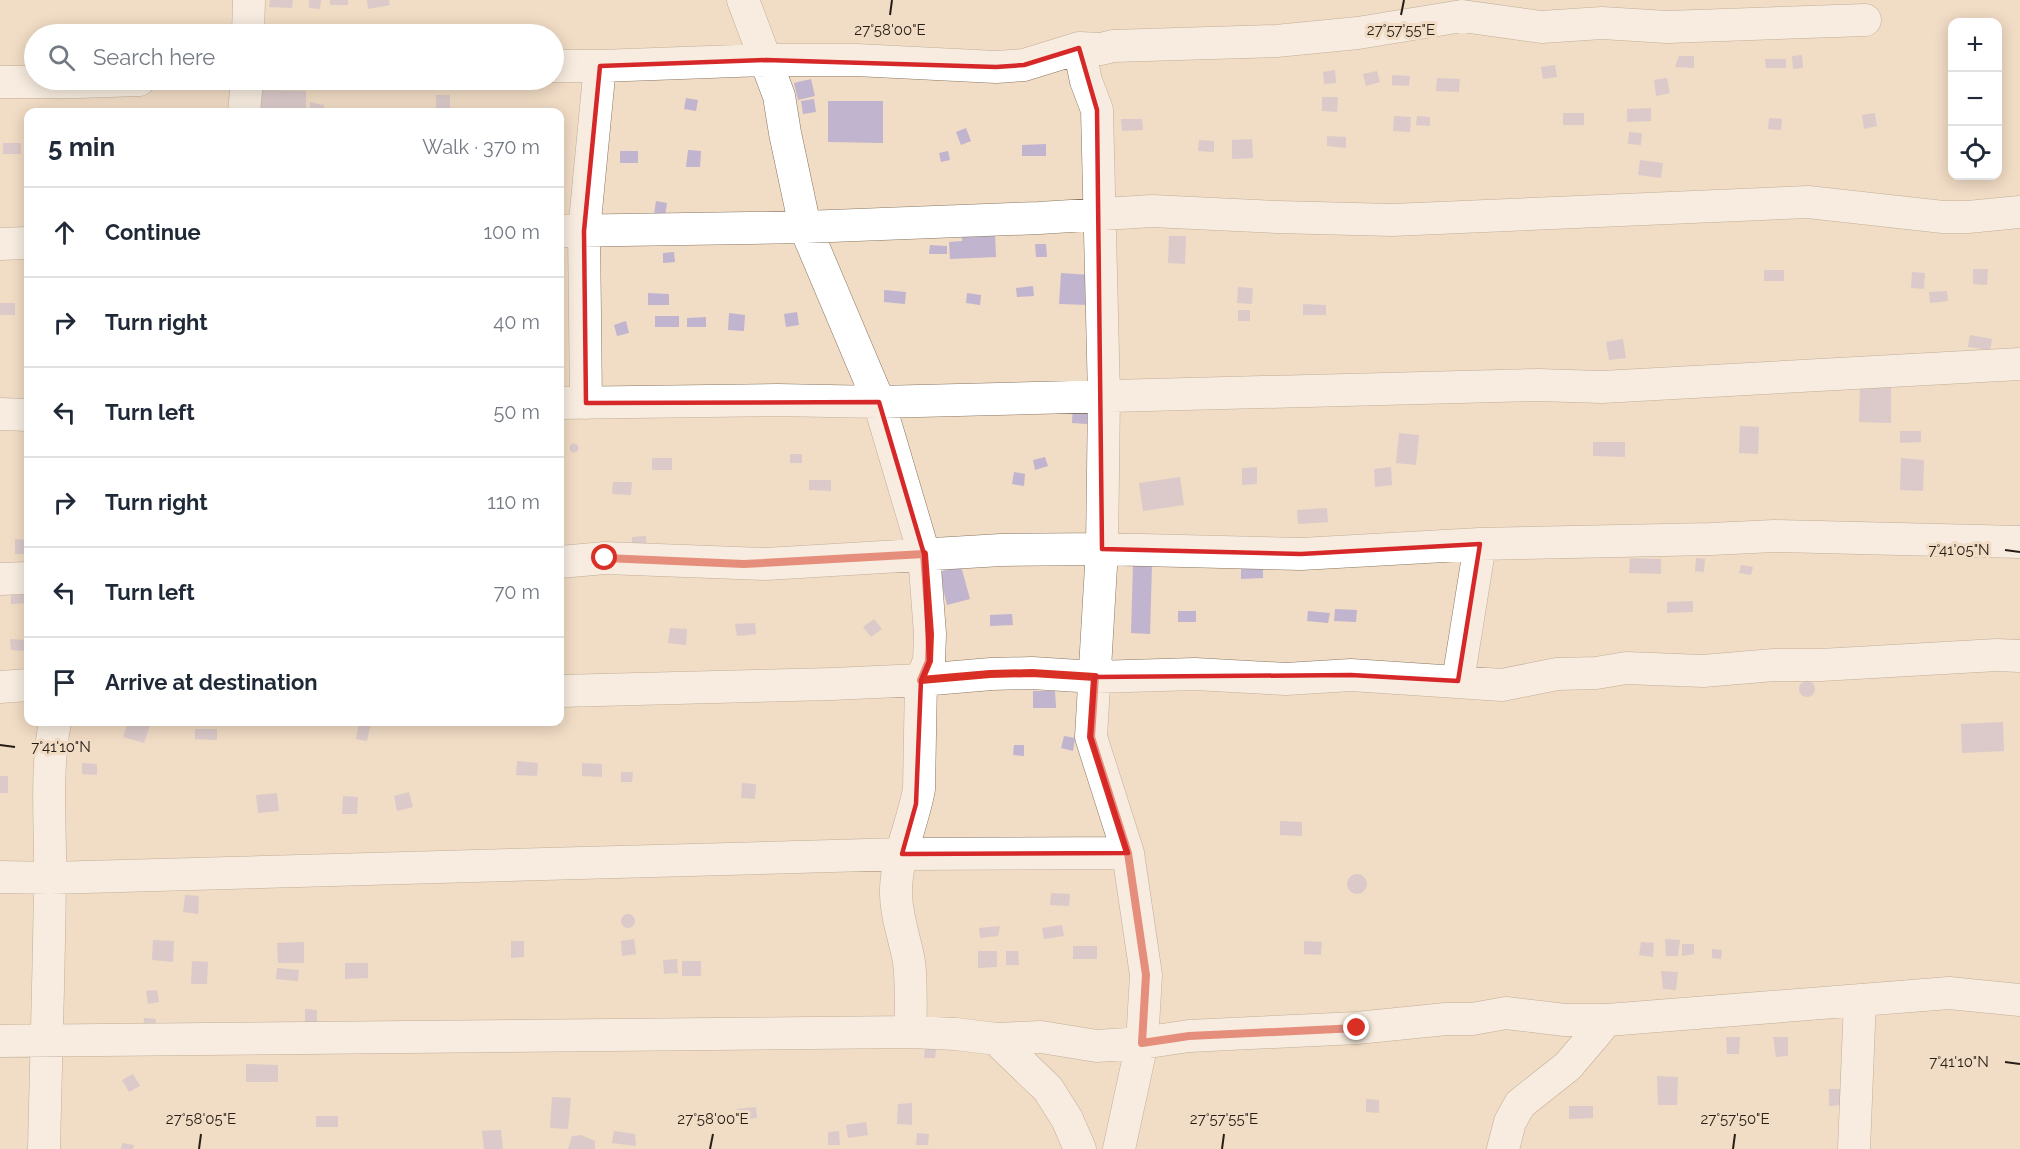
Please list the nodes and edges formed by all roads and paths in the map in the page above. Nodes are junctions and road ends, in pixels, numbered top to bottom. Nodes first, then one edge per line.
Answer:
1 (249, 0) edge
2 (743, 0) edge
3 (1865, 20) dead end
4 (248, 24) edge
5 (1079, 48) junction
6 (766, 60) junction
7 (564, 66) edge
8 (600, 66) junction
9 (0, 82) edge
10 (24, 82) edge
11 (246, 90) edge
12 (244, 108) edge
13 (2020, 212) edge
14 (1101, 214) junction
15 (806, 227) junction
16 (572, 231) edge
17 (24, 243) edge
18 (0, 244) edge
19 (2020, 364) edge
20 (1104, 396) junction
21 (879, 402) junction
22 (573, 403) edge
23 (0, 414) edge
24 (24, 414) edge
25 (2020, 542) edge
26 (1480, 544) junction
27 (1102, 549) junction
28 (924, 554) junction
29 (564, 562) edge
30 (24, 578) edge
31 (0, 579) edge
32 (2020, 656) edge
33 (1095, 677) junction
34 (921, 680) junction
35 (1458, 681) junction
36 (24, 685) edge
37 (0, 687) edge
38 (564, 691) edge
39 (54, 726) edge
40 (1128, 853) junction
41 (902, 854) junction
42 (0, 877) edge
43 (50, 878) junction
44 (1860, 1000) junction
45 (2020, 1000) edge
46 (1607, 1020) junction
47 (911, 1032) junction
48 (996, 1039) junction
49 (0, 1041) edge
50 (47, 1041) junction
51 (1142, 1043) junction
52 (44, 1149) edge
53 (1080, 1149) edge
54 (1119, 1149) edge
55 (1503, 1149) edge
56 (1854, 1149) edge

1 - 4 street
2 - 6 street
3 - 5 street
5 - 6 street
5 - 14 street
6 - 8 street
6 - 15 street
7 - 8 street
8 - 16 street
9 - 10 street
11 - 12 street
13 - 14 street
14 - 15 street
14 - 20 street
15 - 16 street
15 - 21 street
16 - 22 street
17 - 18 street
19 - 20 street
20 - 21 street
20 - 27 street
21 - 22 street
21 - 28 street
23 - 24 street
25 - 26 street
26 - 27 street
26 - 35 street
27 - 28 street
27 - 33 street
28 - 29 street
28 - 34 street
30 - 31 street
32 - 35 street
33 - 34 street
33 - 35 street
33 - 40 street
34 - 38 street
34 - 41 street
36 - 37 street
39 - 43 street
40 - 41 street
40 - 51 street
41 - 43 street
41 - 47 street
42 - 43 street
43 - 50 street
44 - 45 street
44 - 46 street
44 - 56 street
46 - 51 street
46 - 55 street
47 - 48 street
47 - 50 street
48 - 51 street
48 - 53 street
49 - 50 street
50 - 52 street
51 - 54 street

